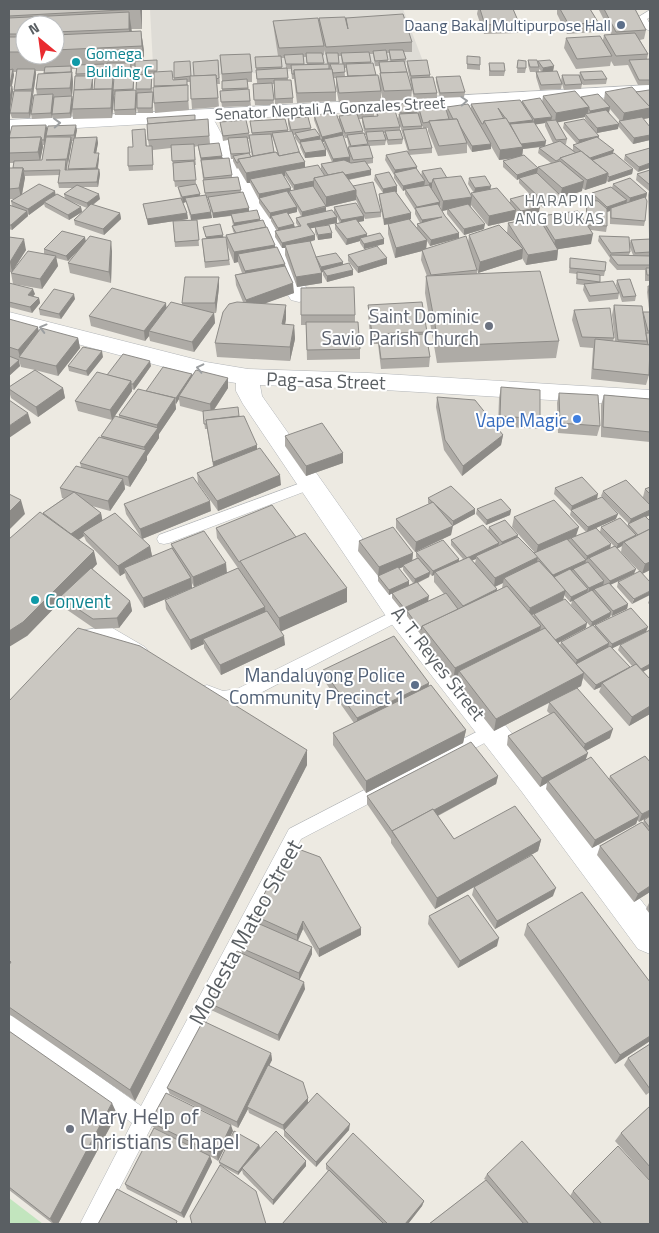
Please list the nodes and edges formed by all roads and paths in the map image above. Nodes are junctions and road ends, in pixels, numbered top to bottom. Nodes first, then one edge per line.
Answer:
1 (650, 13) edge
2 (650, 28) edge
3 (650, 90) edge
4 (202, 115) junction
5 (9, 126) edge
6 (299, 294) edge
7 (9, 319) edge
8 (248, 377) junction
9 (650, 398) edge
10 (309, 485) junction
11 (164, 539) dead end
12 (400, 614) junction
13 (68, 642) edge
14 (150, 657) edge
15 (191, 682) edge
16 (492, 731) junction
17 (650, 938) edge
18 (9, 1024) edge
19 (144, 1120) junction
20 (90, 1224) edge

1 - 2 lane
4 -> 3 street, Senator Neptali A. Gonzales Street
5 -> 4 street, Senator Neptali A. Gonzales Street
4 - 6 street
8 -> 7 street, Pag-asa Street
8 - 9 street, Pag-asa Street
8 - 10 street, A. T. Reyes Street
10 - 11 lane
10 - 12 street, A. T. Reyes Street
12 - 15 lane
12 - 16 street, A. T. Reyes Street
13 - 14 lane
16 - 17 street, A. T. Reyes Street
16 - 19 lane, Modesta Mateo Street
18 - 19 lane
19 - 20 lane, Modesta Mateo Street

